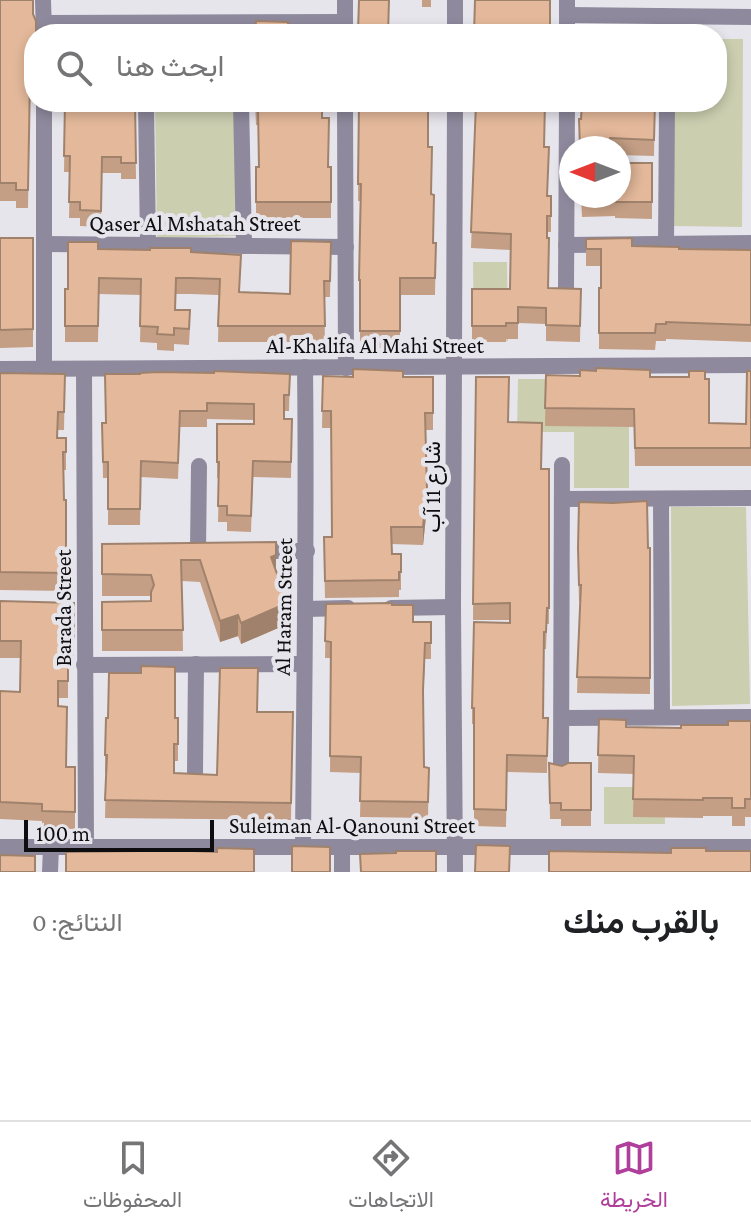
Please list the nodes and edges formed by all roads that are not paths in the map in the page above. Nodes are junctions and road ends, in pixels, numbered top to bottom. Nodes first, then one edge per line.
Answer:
1 (43, 0) edge
2 (345, 0) edge
3 (455, 0) edge
4 (567, 8) edge
5 (667, 16) junction
6 (751, 17) edge
7 (44, 24) edge
8 (345, 24) edge
9 (455, 24) edge
10 (667, 24) edge
11 (44, 112) edge
12 (146, 112) edge
13 (241, 112) edge
14 (345, 112) edge
15 (455, 112) edge
16 (567, 112) edge
17 (667, 112) edge
18 (751, 243) edge
19 (44, 244) junction
20 (148, 245) junction
21 (566, 245) junction
22 (666, 245) junction
23 (244, 246) junction
24 (346, 247) junction
25 (566, 288) edge
26 (751, 365) edge
27 (305, 367) junction
28 (455, 367) junction
29 (346, 368) junction
30 (0, 369) edge
31 (44, 369) junction
32 (84, 369) junction
33 (562, 465) dead end
34 (199, 466) dead end
35 (751, 498) edge
36 (562, 499) junction
37 (661, 499) junction
38 (198, 551) edge
39 (245, 551) edge
40 (307, 551) junction
41 (453, 607) junction
42 (305, 609) junction
43 (196, 664) junction
44 (304, 664) junction
45 (84, 665) junction
46 (662, 717) junction
47 (751, 717) edge
48 (562, 718) junction
49 (561, 771) edge
50 (195, 773) edge
51 (0, 847) edge
52 (51, 847) junction
53 (86, 847) junction
54 (303, 847) junction
55 (342, 847) junction
56 (455, 847) junction
57 (751, 847) edge
58 (50, 872) edge
59 (342, 872) edge
60 (455, 872) edge

1 - 7 street
2 - 8 street
3 - 9 street
4 - 5 street
5 - 6 street
5 - 10 street
11 - 19 street
12 - 20 street
13 - 23 street
14 - 24 street
15 - 28 street, شارع 11 آب
16 - 21 street
17 - 22 street
18 - 22 street
19 - 20 street, Qaser Al Mshatah Street
19 - 31 street
20 - 23 street, Qaser Al Mshatah Street
21 - 22 street
21 - 25 street
23 - 24 street, Qaser Al Mshatah Street
24 - 29 street
26 - 28 street, Al-Khalifa Al Mahi Street
27 - 29 street, Al-Khalifa Al Mahi Street
27 - 32 street, Al-Khalifa Al Mahi Street
27 - 40 street, Al Haram Street
28 - 29 street, Al-Khalifa Al Mahi Street
28 - 41 street, شارع 11 آب
30 - 31 street, Al-Khalifa Al Mahi Street
31 - 32 street, Al-Khalifa Al Mahi Street
32 - 45 street, Barada Street
33 - 36 street
34 - 38 street
35 - 37 street
36 - 37 street
36 - 48 street
37 - 46 street
39 - 40 street
40 - 42 street, Al Haram Street
41 - 42 street
41 - 56 street, شارع 11 آب
42 - 44 street, Al Haram Street
43 - 44 street
43 - 45 street
43 - 50 street
44 - 54 street, Al Haram Street
45 - 53 street, Barada Street
46 - 47 street
46 - 48 street
48 - 49 street
51 - 52 street, Suleiman Al-Qanouni Street
52 - 53 street, Suleiman Al-Qanouni Street
52 - 58 street
53 - 54 street, Suleiman Al-Qanouni Street
54 - 55 street, Suleiman Al-Qanouni Street
55 - 56 street, Suleiman Al-Qanouni Street
55 - 59 street
56 - 57 street, Suleiman Al-Qanouni Street
56 - 60 street, شارع 11 آب

